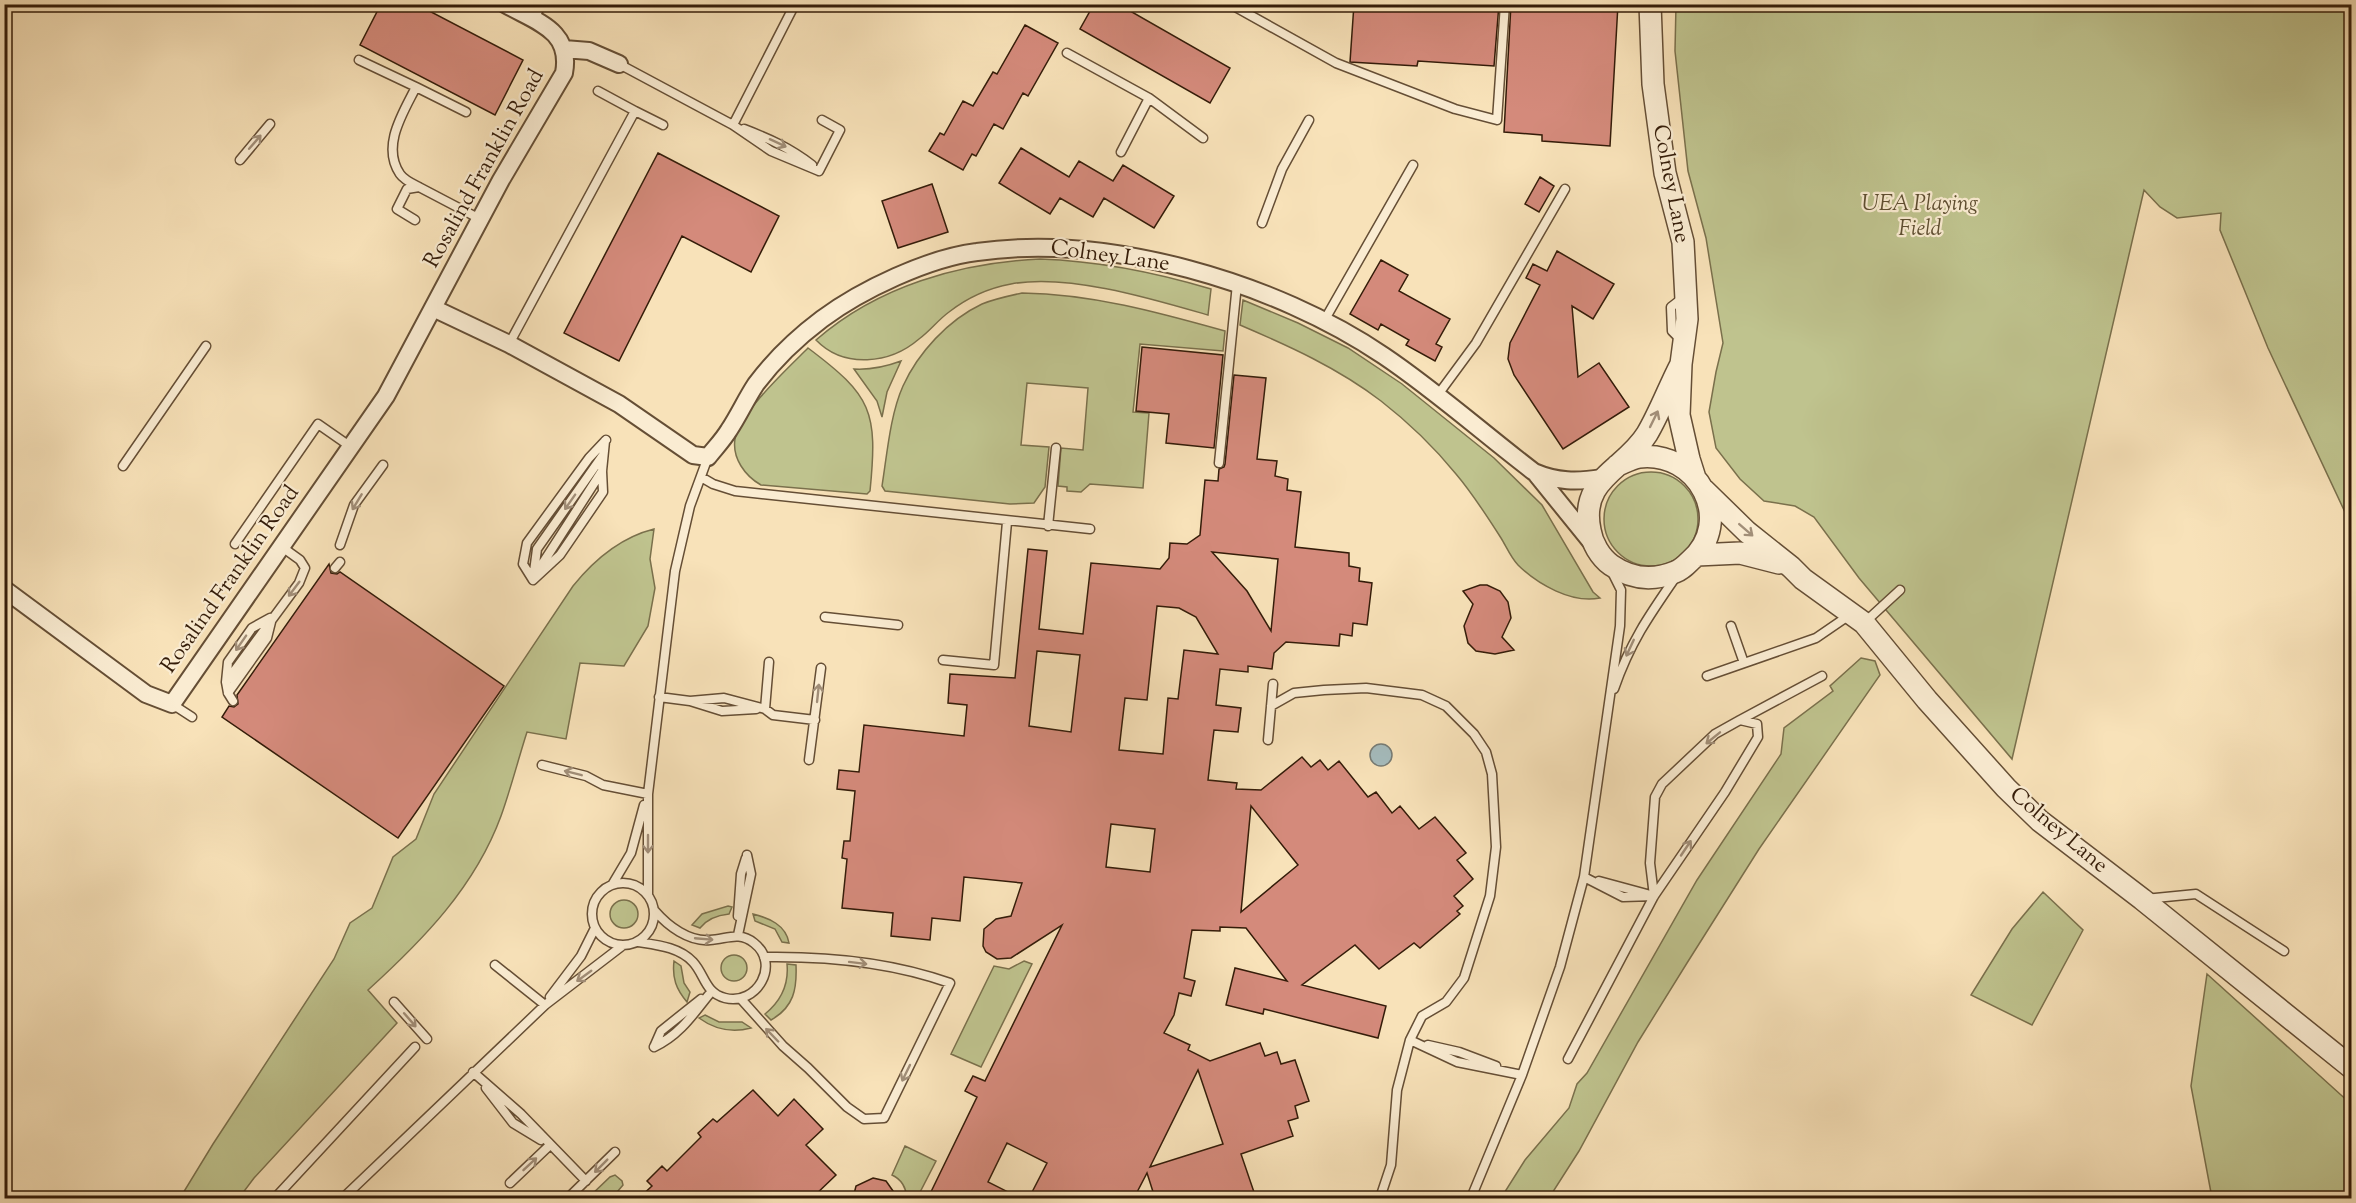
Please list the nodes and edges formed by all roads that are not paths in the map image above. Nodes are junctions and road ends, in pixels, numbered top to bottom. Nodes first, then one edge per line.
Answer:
1 (505, 4) edge
2 (541, 4) edge
3 (795, 4) edge
4 (1230, 4) edge
5 (1505, 4) edge
6 (1650, 4) edge
7 (534, 21) junction
8 (564, 49) junction
9 (1066, 53) dead end
10 (360, 60) dead end
11 (619, 64) joint
12 (416, 87) junction
13 (598, 91) dead end
14 (1149, 98) junction
15 (635, 111) junction
16 (466, 112) dead end
17 (822, 120) dead end
18 (1309, 120) dead end
19 (270, 124) dead end
20 (663, 125) dead end
21 (733, 125) junction
22 (1203, 138) dead end
23 (1121, 152) dead end
24 (240, 160) dead end
25 (1413, 165) dead end
26 (419, 187) junction
27 (1564, 189) dead end
28 (480, 219) junction
29 (415, 220) dead end
30 (1262, 223) dead end
31 (1237, 284) junction
32 (433, 308) junction
33 (1324, 321) junction
34 (509, 344) junction
35 (206, 346) dead end
36 (1680, 364) junction
37 (1437, 396) junction
38 (351, 447) junction
39 (1056, 448) dead end
40 (604, 454) junction
41 (708, 457) junction
42 (1219, 463) dead end
43 (383, 465) dead end
44 (123, 466) dead end
45 (1610, 471) junction
46 (1534, 472) junction
47 (701, 477) junction
48 (1700, 484) junction
49 (1007, 522) junction
50 (1048, 526) junction
51 (1090, 529) dead end
52 (235, 544) dead end
53 (340, 545) dead end
54 (282, 547) junction
55 (1697, 555) junction
56 (1603, 557) junction
57 (1791, 567) junction
58 (1680, 570) junction
59 (533, 580) junction
60 (4, 588) edge
61 (1900, 590) dead end
62 (273, 616) junction
63 (825, 618) dead end
64 (1858, 618) junction
65 (898, 625) dead end
66 (1731, 626) dead end
67 (943, 660) dead end
68 (769, 662) dead end
69 (1744, 663) junction
70 (821, 668) dead end
71 (1707, 676) dead end
72 (1822, 676) dead end
73 (1274, 684) dead end
74 (659, 697) junction
75 (690, 701) junction
76 (1610, 701) junction
77 (172, 704) junction
78 (1271, 706) junction
79 (765, 709) junction
80 (192, 717) dead end
81 (815, 720) junction
82 (1740, 720) junction
83 (1268, 740) dead end
84 (808, 760) dead end
85 (542, 765) dead end
86 (648, 794) junction
87 (747, 855) dead end
88 (1584, 877) junction
89 (612, 885) junction
90 (648, 894) junction
91 (1654, 896) junction
92 (2142, 899) junction
93 (655, 911) junction
94 (595, 928) junction
95 (738, 935) junction
96 (638, 942) junction
97 (622, 946) junction
98 (2284, 951) dead end
99 (764, 957) junction
100 (495, 965) dead end
101 (711, 992) junction
102 (741, 999) junction
103 (394, 1002) dead end
104 (544, 1005) junction
105 (427, 1039) dead end
106 (1410, 1040) junction
107 (415, 1047) dead end
108 (654, 1047) dead end
109 (1568, 1059) dead end
110 (2352, 1068) edge
111 (473, 1072) junction
112 (1522, 1075) junction
113 (550, 1145) junction
114 (615, 1152) dead end
115 (586, 1181) junction
116 (510, 1183) dead end
117 (276, 1198) edge
118 (343, 1198) edge
119 (568, 1198) edge
120 (1380, 1198) edge
121 (1471, 1198) edge

1 - 7 street, Rosalind Franklin Road
2 - 7 lane
3 - 21 lane
4 - 5 lane
6 - 36 street, Colney Lane
7 - 8 street, Rosalind Franklin Road
8 - 11 street, Rosalind Franklin Road
8 - 28 street, Rosalind Franklin Road
9 - 14 lane
10 - 12 lane
11 - 21 lane
12 - 16 lane
12 - 26 lane
13 - 15 lane
14 - 22 lane
14 - 23 lane
15 - 20 lane
15 - 34 lane
17 - 21 lane
18 - 30 lane
24 -> 19 lane
25 - 33 lane
26 - 28 lane
26 - 29 lane
27 - 37 lane
28 - 32 street, Rosalind Franklin Road
31 - 33 street, Colney Lane
31 - 41 street, Colney Lane
31 - 42 lane
32 - 34 street
32 - 38 street, Rosalind Franklin Road
33 - 37 street, Colney Lane
34 - 41 street
35 - 44 lane
45 -> 36 street, Colney Lane
36 - 48 street, Colney Lane
37 - 46 street, Colney Lane
38 - 52 lane
38 - 54 street, Rosalind Franklin Road
39 - 50 lane
40 -> 59 lane
40 - 59 lane
40 - 59 lane
41 - 47 lane
43 -> 53 lane
45 - 46 street, Colney Lane
45 - 48 street, Colney Lane
45 - 56 street, Colney Lane
46 - 56 street, Colney Lane
47 - 49 lane
47 - 74 lane
48 - 55 street, Colney Lane
48 -> 57 street, Colney Lane
49 - 50 lane
49 - 67 lane
50 - 51 lane
54 -> 62 lane
54 - 77 street, Rosalind Franklin Road
55 - 57 street, Colney Lane
55 - 58 street, Colney Lane
56 - 58 street, Colney Lane
56 - 76 lane
57 - 64 street, Colney Lane
58 -> 76 lane
60 - 77 street, Rosalind Franklin Road
61 - 64 lane
62 -> 62 lane
63 - 65 lane
64 - 69 lane
64 - 92 street, Colney Lane
66 - 69 lane
68 - 79 lane
69 - 71 lane
81 -> 70 lane
72 - 82 lane
73 - 78 lane
74 - 75 lane
74 - 86 lane
75 - 79 lane
75 - 79 lane
76 - 88 lane
77 - 80 lane
78 - 83 lane
78 - 106 lane
79 - 81 lane
81 - 84 lane
82 -> 91 lane
91 -> 82 lane
86 -> 85 lane
86 - 89 lane
86 -> 90 lane
87 - 95 lane
88 - 91 lane
88 - 112 lane
89 - 90 lane
89 - 94 lane
90 - 93 lane
91 - 109 lane
92 - 98 lane
92 - 110 street, Colney Lane
93 -> 95 lane
93 - 96 lane
94 - 97 lane
94 - 104 lane
95 - 99 lane
96 - 97 lane
96 - 101 lane
97 -> 104 lane
99 - 102 lane
99 -> 102 lane
100 - 104 lane
101 - 102 lane
101 - 108 lane
103 -> 105 lane
104 - 111 lane
106 - 112 lane
106 - 120 lane
107 - 117 lane
111 - 113 lane
111 - 118 lane
112 - 121 lane
113 - 115 lane
116 -> 113 lane
114 -> 115 lane
115 - 119 lane

